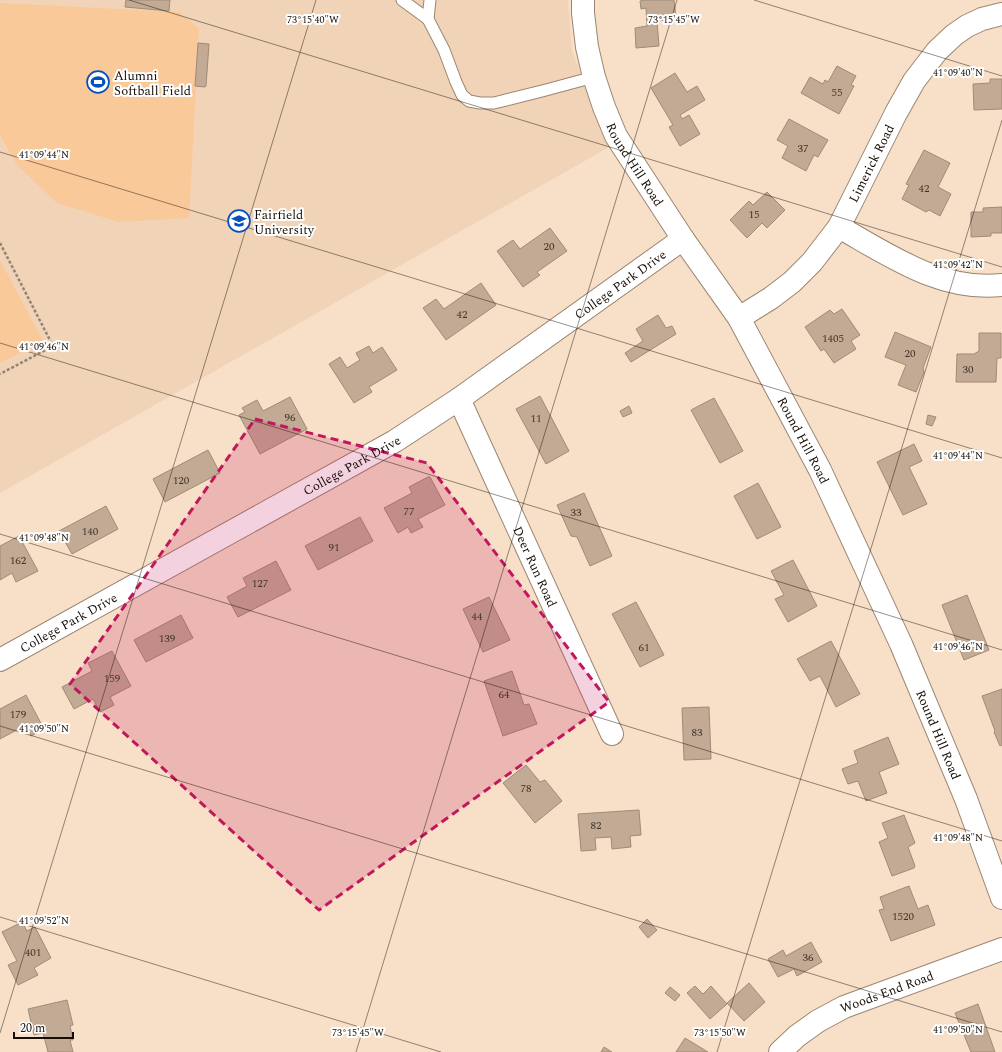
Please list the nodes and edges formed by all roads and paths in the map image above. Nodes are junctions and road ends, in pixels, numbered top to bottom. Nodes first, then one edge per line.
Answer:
1 (402, 0) edge
2 (430, 0) edge
3 (583, 0) edge
4 (1002, 14) edge
5 (428, 19) junction
6 (594, 77) junction
7 (839, 227) junction
8 (683, 239) junction
9 (0, 243) edge
10 (1002, 285) edge
11 (739, 318) junction
12 (0, 374) edge
13 (459, 399) junction
14 (0, 660) edge
15 (612, 734) dead end
16 (1002, 898) edge
17 (1002, 949) edge
18 (780, 1052) edge

1 - 5 lane
2 - 5 lane
3 - 6 street, Round Hill Road
4 - 7 street, Limerick Road
5 - 6 lane
6 - 8 street, Round Hill Road
7 - 10 street
7 - 11 street, Limerick Road
8 - 11 street, Round Hill Road
8 - 13 street, College Park Drive
9 - 12 path
11 - 16 street, Round Hill Road
13 - 14 street, College Park Drive
13 - 15 street, Deer Run Road
17 - 18 street, Woods End Road

